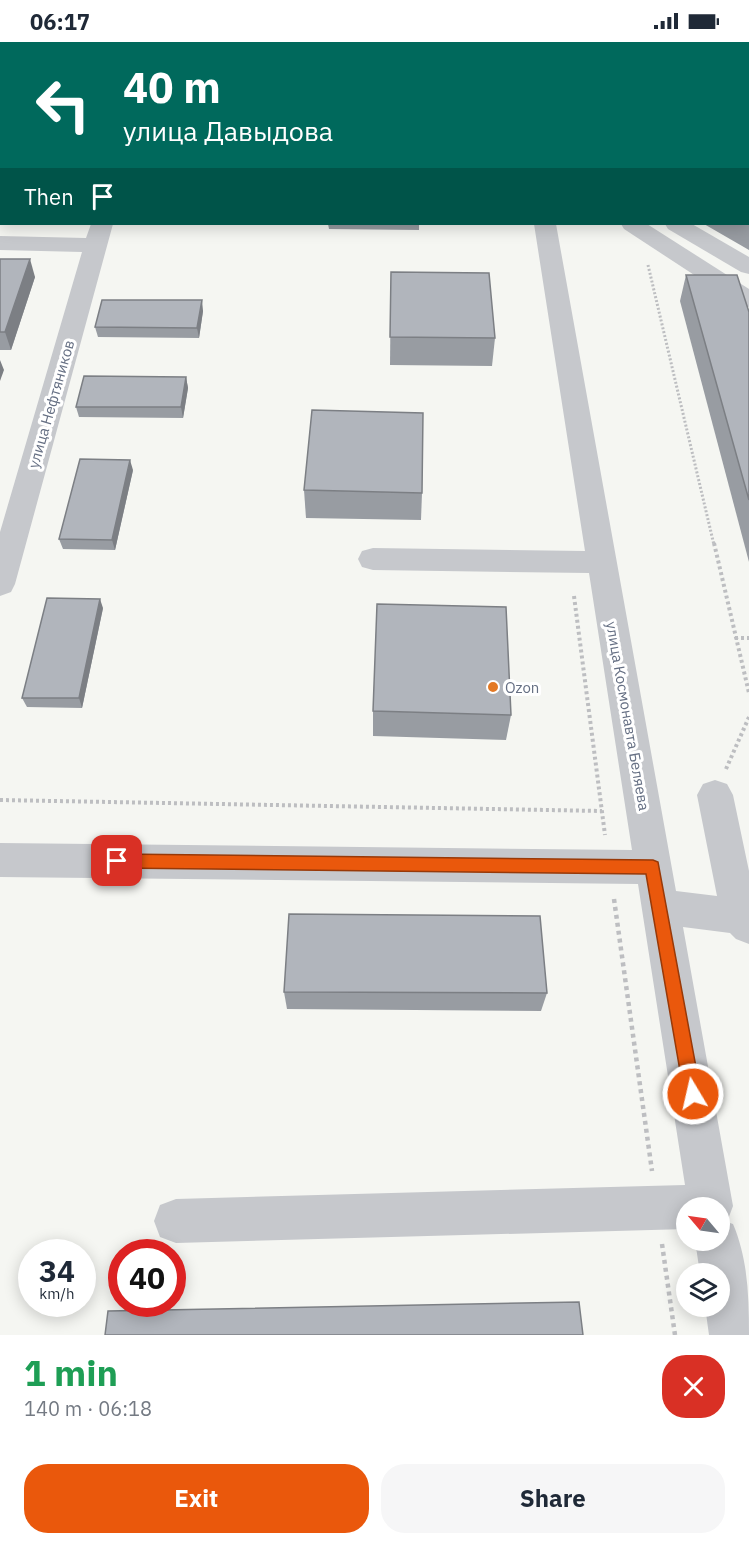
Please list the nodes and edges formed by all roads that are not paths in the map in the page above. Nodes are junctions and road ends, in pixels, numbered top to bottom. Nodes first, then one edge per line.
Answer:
1 (545, 225) edge
2 (678, 225) edge
3 (636, 226) edge
4 (99, 234) edge
5 (0, 243) edge
6 (749, 267) edge
7 (749, 300) edge
8 (30, 479) junction
9 (0, 480) edge
10 (373, 559) dead end
11 (602, 562) junction
12 (0, 584) edge
13 (715, 795) road end
14 (0, 860) edge
15 (653, 867) junction
16 (660, 906) junction
17 (744, 921) edge
18 (709, 1197) edge
19 (676, 1211) edge
20 (176, 1221) dead end
21 (719, 1251) edge
22 (733, 1335) edge

1 - 11 street, улица Космонавта Беляева
2 - 6 street
3 - 7 street
4 - 5 street
4 - 8 street, улица Нефтяников
8 - 9 street
8 - 12 street, улица Нефтяников
10 - 11 street
11 - 15 street, улица Космонавта Беляева
13 - 17 street
14 - 15 street
15 - 16 street, улица Космонавта Беляева
16 - 17 street
16 - 18 street, улица Космонавта Беляева
19 - 20 street
21 - 22 street, улица Космонавта Беляева

